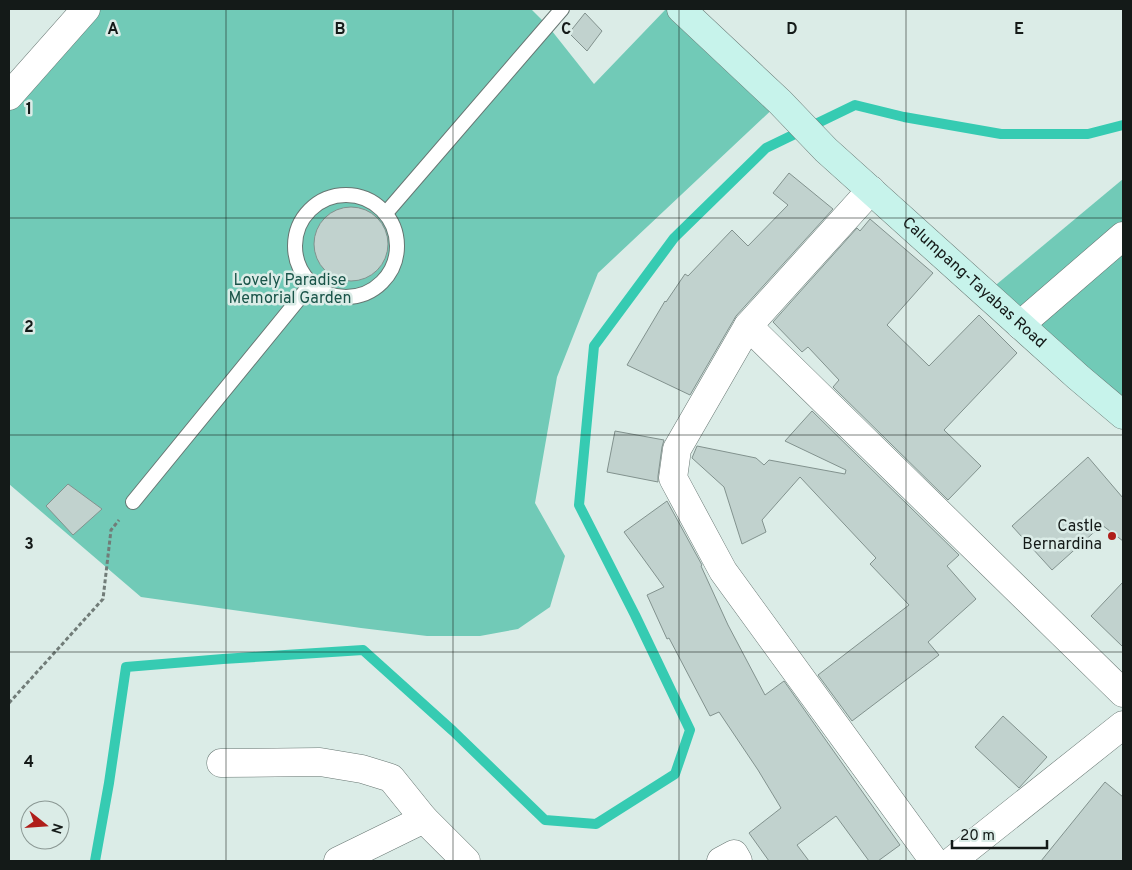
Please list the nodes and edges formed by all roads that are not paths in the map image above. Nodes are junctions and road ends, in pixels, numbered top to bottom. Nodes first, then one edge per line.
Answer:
1 (86, 9) edge
2 (562, 9) edge
3 (681, 9) edge
4 (9, 96) edge
5 (871, 190) junction
6 (386, 213) junction
7 (1123, 236) edge
8 (311, 284) junction
9 (1020, 325) junction
10 (748, 326) junction
11 (1123, 415) edge
12 (133, 502) road end
13 (1123, 693) edge
14 (1123, 725) edge
15 (220, 763) dead end
16 (424, 819) junction
17 (338, 861) edge
18 (466, 861) edge
19 (721, 861) edge
20 (738, 861) edge
21 (934, 861) edge
22 (952, 861) edge

1 - 4 street
2 - 6 lane
3 - 5 main road, Calumpang-Tayabas Road
5 - 9 main road, Calumpang-Tayabas Road
5 - 10 street
6 - 8 lane
6 - 8 lane
7 - 9 street
8 - 12 lane
9 - 11 main road, Calumpang-Tayabas Road
10 - 13 street
10 - 21 street
14 - 22 street
15 - 16 street
16 - 17 street
16 - 18 street
19 - 20 street

